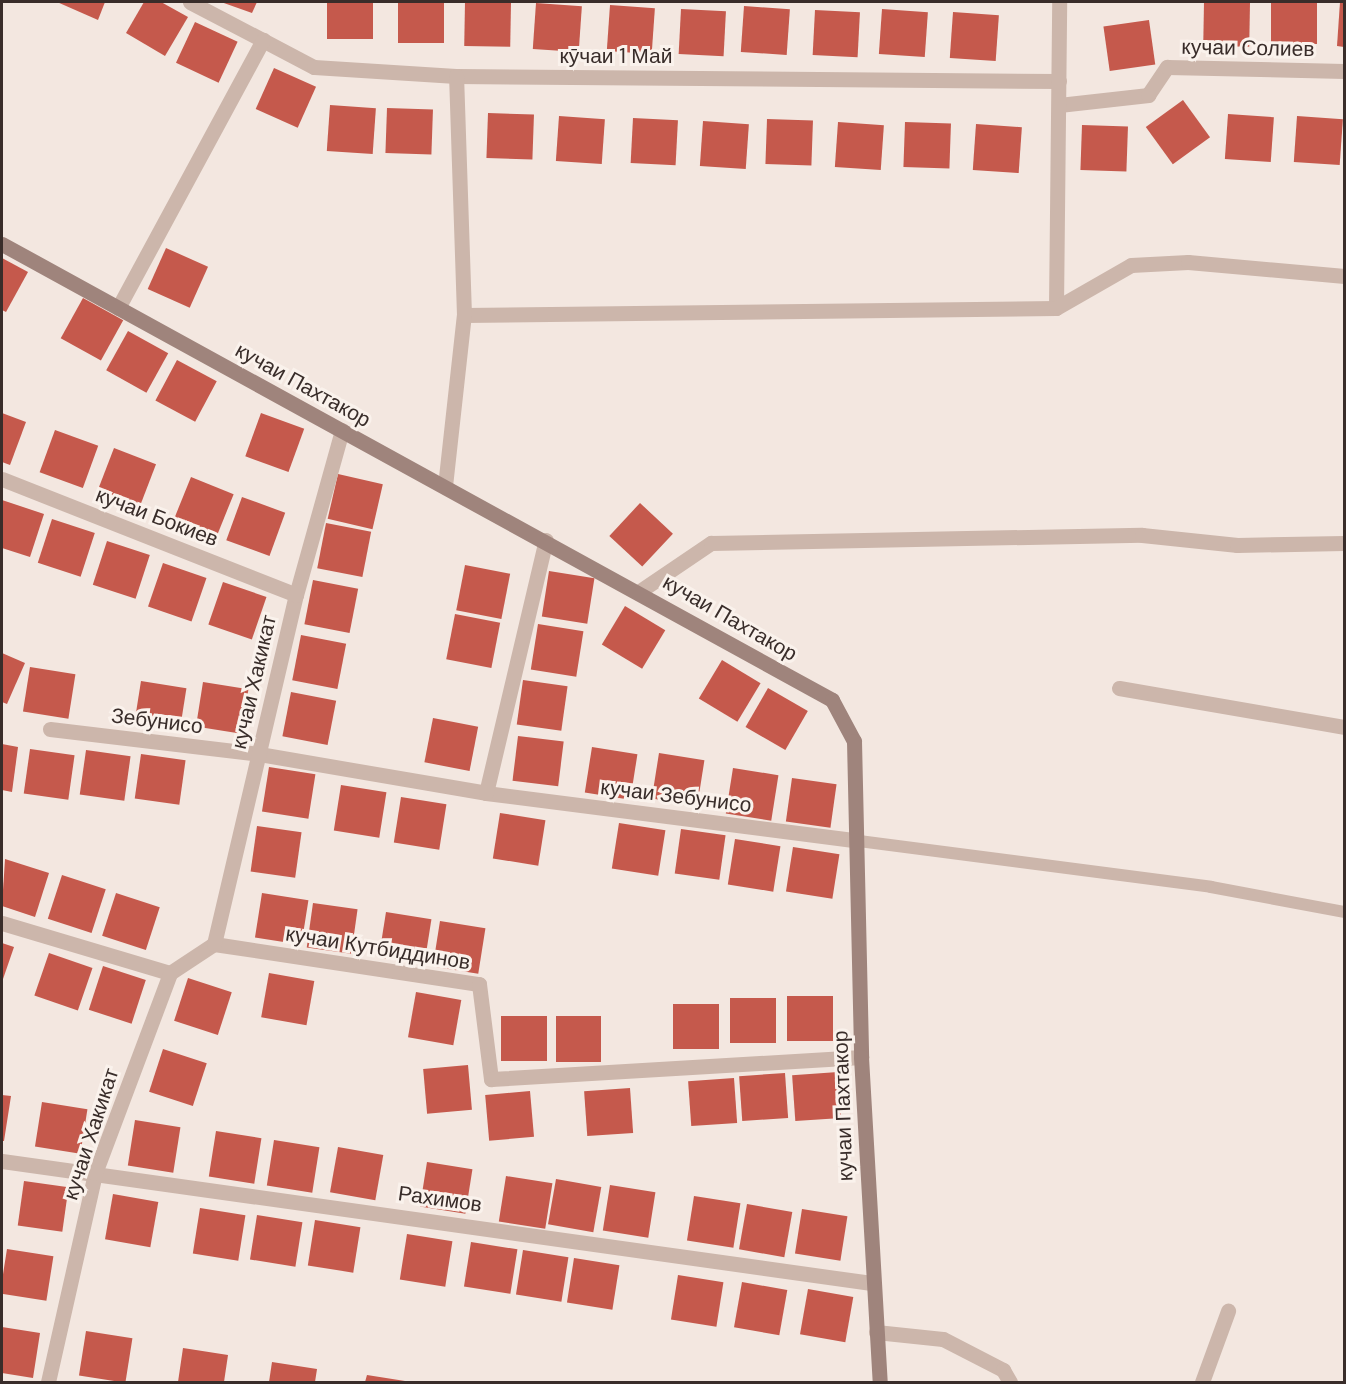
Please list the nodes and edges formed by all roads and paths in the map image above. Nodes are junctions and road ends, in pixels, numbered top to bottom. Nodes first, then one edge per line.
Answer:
1 (192, 2) edge
2 (1059, 2) edge
3 (264, 40) junction
4 (1344, 71) edge
5 (456, 76) junction
6 (1059, 81) junction
7 (1059, 105) junction
8 (2, 244) edge
9 (1344, 276) edge
10 (118, 308) junction
11 (1056, 308) junction
12 (464, 315) junction
13 (342, 430) junction
14 (2, 479) edge
15 (445, 486) junction
16 (546, 540) junction
17 (1344, 543) edge
18 (640, 591) junction
19 (296, 595) junction
20 (1119, 687) dead end
21 (1344, 727) edge
22 (50, 729) dead end
23 (259, 754) junction
24 (486, 793) junction
25 (859, 841) junction
26 (1344, 912) edge
27 (2, 923) edge
28 (214, 944) junction
29 (170, 973) junction
30 (861, 1057) junction
31 (2, 1161) edge
32 (95, 1173) junction
33 (871, 1283) junction
34 (1228, 1311) dead end
35 (876, 1332) junction
36 (48, 1383) edge
37 (880, 1383) edge
38 (1010, 1383) edge
39 (1202, 1383) edge

1 - 3 street, кӯчаи 1 Май
2 - 6 street
3 - 5 street, кӯчаи 1 Май
3 - 10 street
4 - 7 street, кучаи Солиев
5 - 6 street, кӯчаи 1 Май
5 - 12 street
6 - 7 street
7 - 11 street
8 - 10 main road, кучаи Пахтакор
9 - 11 street
10 - 13 main road, кучаи Пахтакор
11 - 12 street
12 - 15 street
13 - 15 main road, кучаи Пахтакор
13 - 19 street, кучаи Хакикат
14 - 19 street, кучаи Бокиев
15 - 16 main road, кучаи Пахтакор
16 - 18 main road, кучаи Пахтакор
16 - 24 street
17 - 18 street
18 - 25 main road, кучаи Пахтакор
19 - 23 street, кучаи Хакикат
20 - 21 street
22 - 23 street, Зебунисо
23 - 24 street, кучаи Зебунисо
23 - 28 street, кучаи Хакикат
24 - 25 street, кучаи Зебунисо
25 - 26 lane
25 - 30 main road, кучаи Пахтакор
27 - 29 street
28 - 29 street
28 - 30 street, кучаи Кутбиддинов
29 - 32 street, кучаи Хакикат
30 - 33 main road, кучаи Пахтакор
31 - 32 street, Рахимов
32 - 33 street, Рахимов
32 - 36 street, кучаи Хакикат
33 - 35 main road, кучаи Пахтакор
34 - 39 street
35 - 37 main road, кучаи Пахтакор
35 - 38 street

